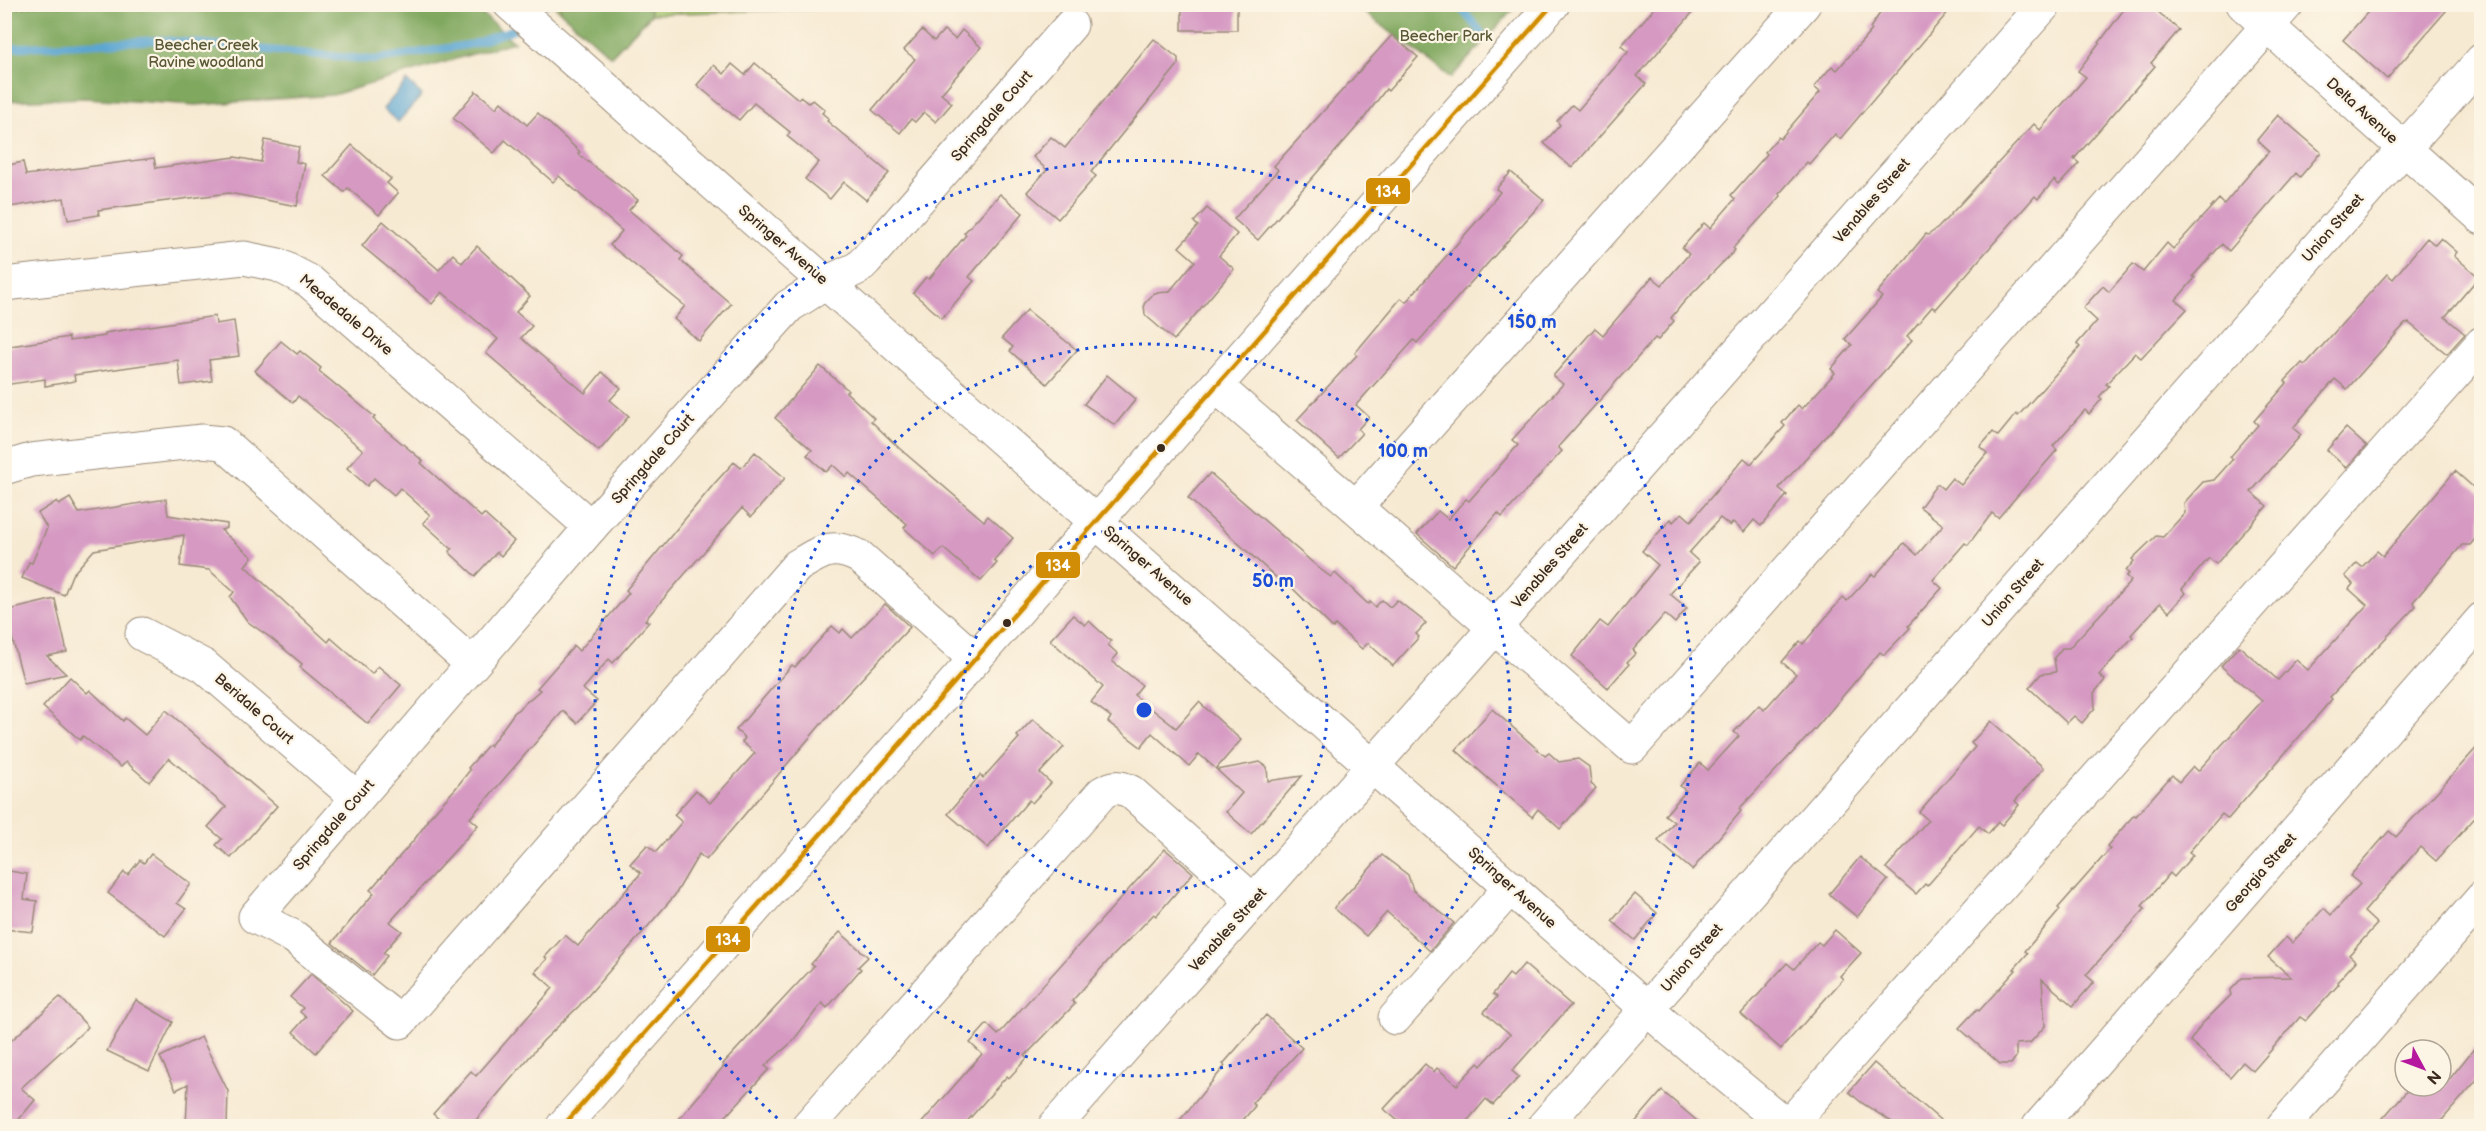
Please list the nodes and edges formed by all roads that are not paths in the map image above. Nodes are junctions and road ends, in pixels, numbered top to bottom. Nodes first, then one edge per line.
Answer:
1 (510, 4) edge
2 (1553, 4) edge
3 (1804, 4) edge
4 (2045, 4) edge
5 (2243, 4) edge
6 (2278, 15) edge
7 (1071, 25) dead end
8 (2481, 60) edge
9 (2404, 148) junction
10 (2481, 218) edge
11 (826, 283) junction
12 (4, 284) edge
13 (2481, 343) edge
14 (1216, 386) junction
15 (4, 468) edge
16 (1356, 507) junction
17 (1096, 520) junction
18 (591, 527) junction
19 (2481, 619) edge
20 (1495, 628) junction
21 (142, 634) dead end
22 (975, 659) junction
23 (472, 664) junction
24 (1375, 767) junction
25 (357, 798) junction
26 (1511, 887) junction
27 (2481, 898) edge
28 (1250, 905) junction
29 (1648, 1009) junction
30 (1395, 1018) dead end
31 (562, 1126) edge
32 (808, 1126) edge
33 (1054, 1126) edge
34 (1544, 1126) edge
35 (1788, 1126) edge
36 (2039, 1126) edge
37 (2283, 1126) edge

1 - 11 street, Springer Avenue
2 - 14 street
3 - 16 street
4 - 20 street, Venables Street
5 - 6 street, Delta Avenue
6 - 9 street, Delta Avenue
6 - 20 street
7 - 11 street, Springdale Court
8 - 9 street, Union Street
9 - 10 street, Delta Avenue
9 - 29 street, Union Street
11 - 17 street, Springer Avenue
11 - 18 street, Springdale Court
12 - 18 street, Meadedale Drive
13 - 35 street
14 - 16 street
14 - 17 street
15 - 23 street
16 - 20 street
17 - 22 street
17 - 24 street, Springer Avenue
18 - 23 street, Springdale Court
19 - 36 street, Georgia Street
20 - 24 street, Venables Street
21 - 25 street, Beridale Court
22 - 25 street, Springdale Court
22 - 31 street
23 - 25 street, Springdale Court
24 - 26 street, Springer Avenue
24 - 28 street, Venables Street
26 - 29 street, Springer Avenue
26 - 30 street
27 - 37 street
28 - 32 street
28 - 33 street, Venables Street
29 - 34 street, Union Street
29 - 35 street, Springer Avenue

